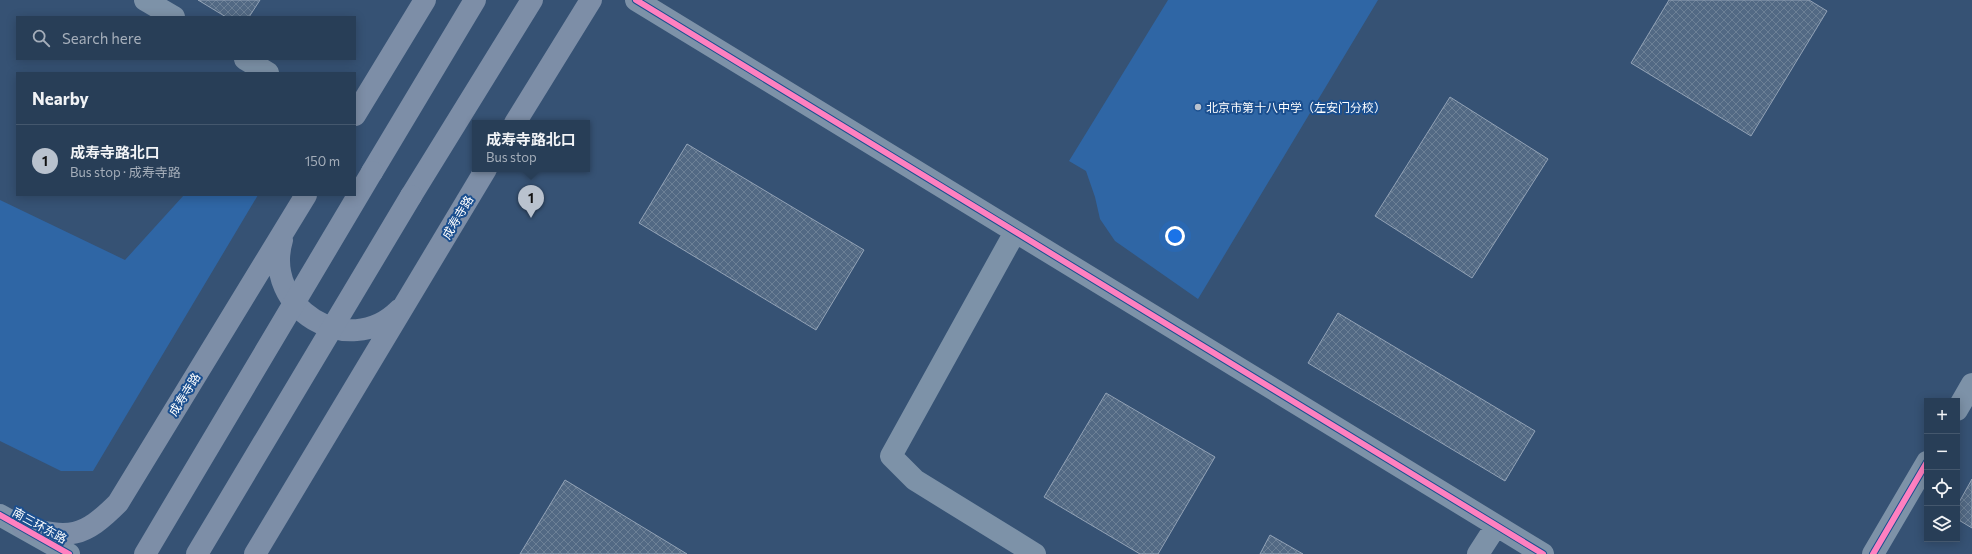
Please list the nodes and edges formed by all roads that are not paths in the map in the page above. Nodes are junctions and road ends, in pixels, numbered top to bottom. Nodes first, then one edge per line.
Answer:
1 (145, 0) edge
2 (425, 0) edge
3 (475, 0) edge
4 (532, 0) edge
5 (591, 0) edge
6 (636, 0) edge
7 (172, 16) edge
8 (246, 60) edge
9 (266, 72) edge
10 (356, 113) edge
11 (517, 120) edge
12 (484, 172) edge
13 (305, 196) edge
14 (284, 231) junction
15 (1015, 232) junction
16 (406, 303) junction
17 (1972, 384) edge
18 (1960, 405) edge
19 (1924, 467) edge
20 (0, 515) edge
21 (1496, 526) junction
22 (23, 528) junction
23 (69, 554) edge
24 (145, 554) edge
25 (197, 554) edge
26 (255, 554) edge
27 (1035, 554) edge
28 (1478, 554) edge
29 (1543, 554) edge
30 (1874, 554) edge

1 - 7 street
2 - 10 main road
3 - 24 main road, bridge
4 - 25 main road, bridge
5 - 11 main road
6 - 15 street
8 - 9 street
12 - 16 main road, 成寿寺路
13 - 14 main road, 成寿寺路
14 - 16 main road
14 - 22 main road, 成寿寺路
15 - 21 street
15 - 27 street
16 - 26 main road, 成寿寺路
17 - 18 street
19 - 30 street
20 - 22 street, 南三环东路
21 - 28 street
21 - 29 street
22 - 23 street, 南三环东路

